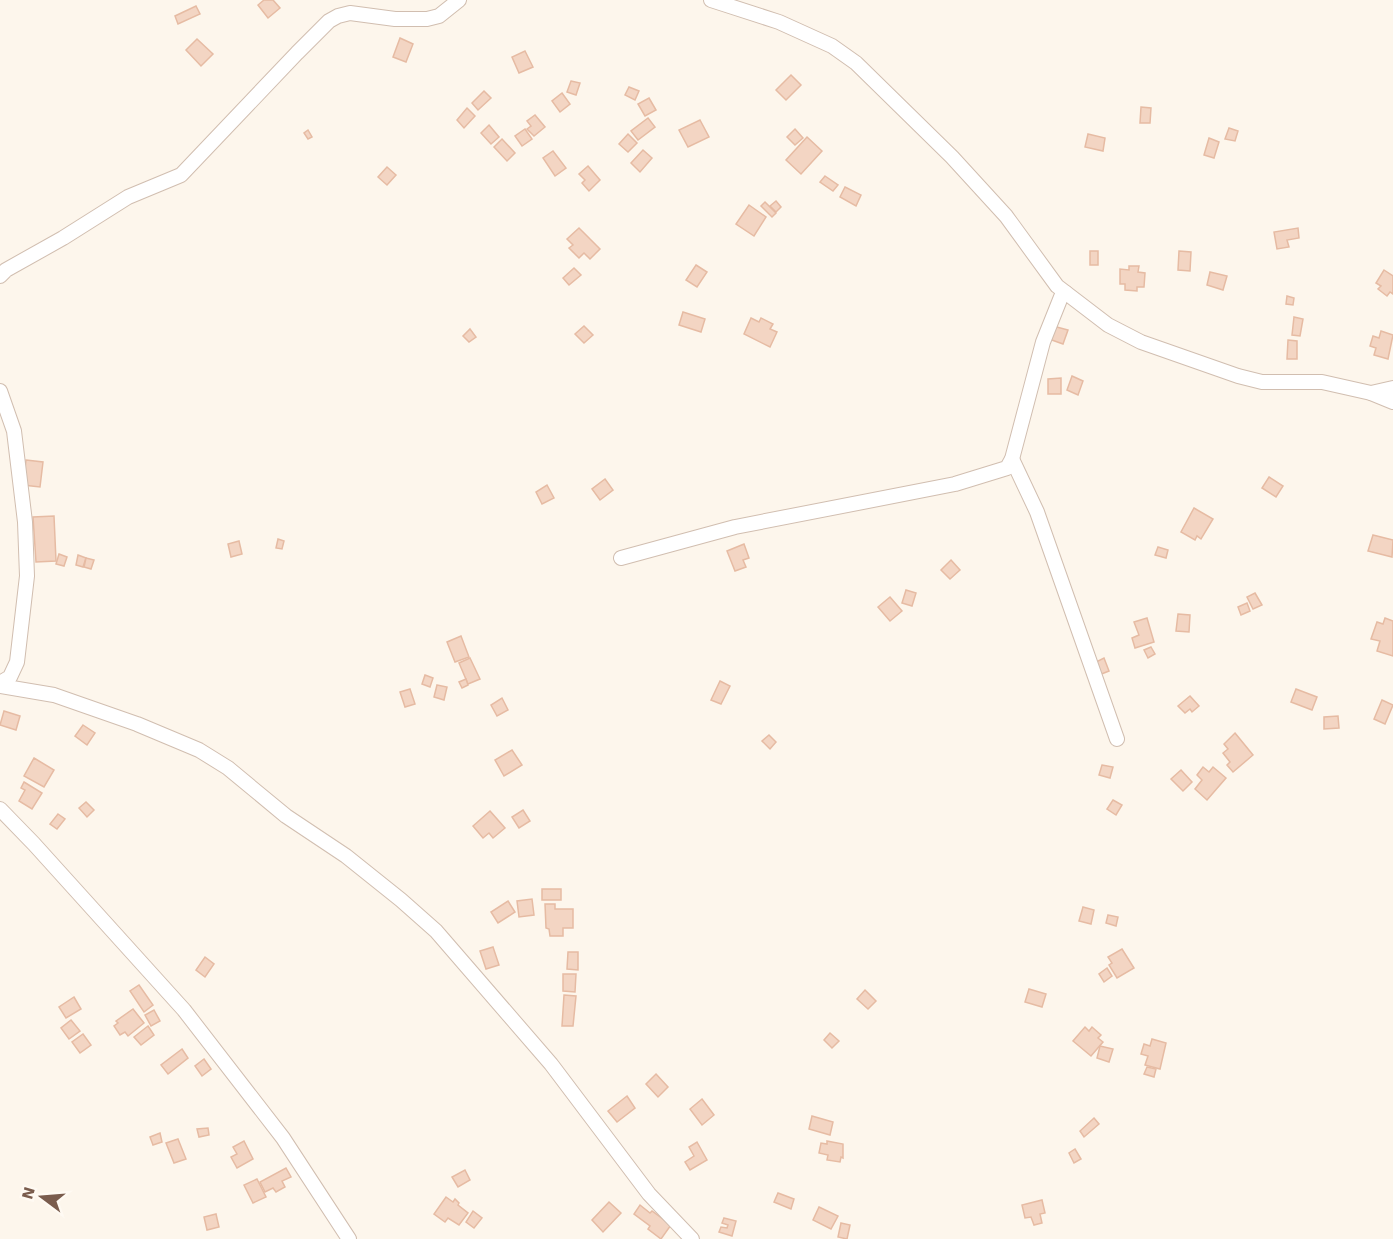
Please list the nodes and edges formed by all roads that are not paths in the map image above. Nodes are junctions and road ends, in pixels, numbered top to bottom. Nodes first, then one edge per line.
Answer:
1 (459, 0) edge
2 (711, 0) edge
3 (0, 276) edge
4 (1066, 293) junction
5 (1393, 388) edge
6 (0, 391) edge
7 (1371, 393) junction
8 (1393, 402) edge
9 (1012, 459) junction
10 (621, 558) dead end
11 (0, 685) edge
12 (1117, 739) dead end
13 (0, 809) edge
14 (350, 1239) edge
15 (692, 1239) edge

1 - 3 street
2 - 4 street
4 - 7 street
4 - 9 street
5 - 7 street
6 - 11 street
7 - 8 street
9 - 10 street
9 - 12 street
11 - 15 street
13 - 14 street

